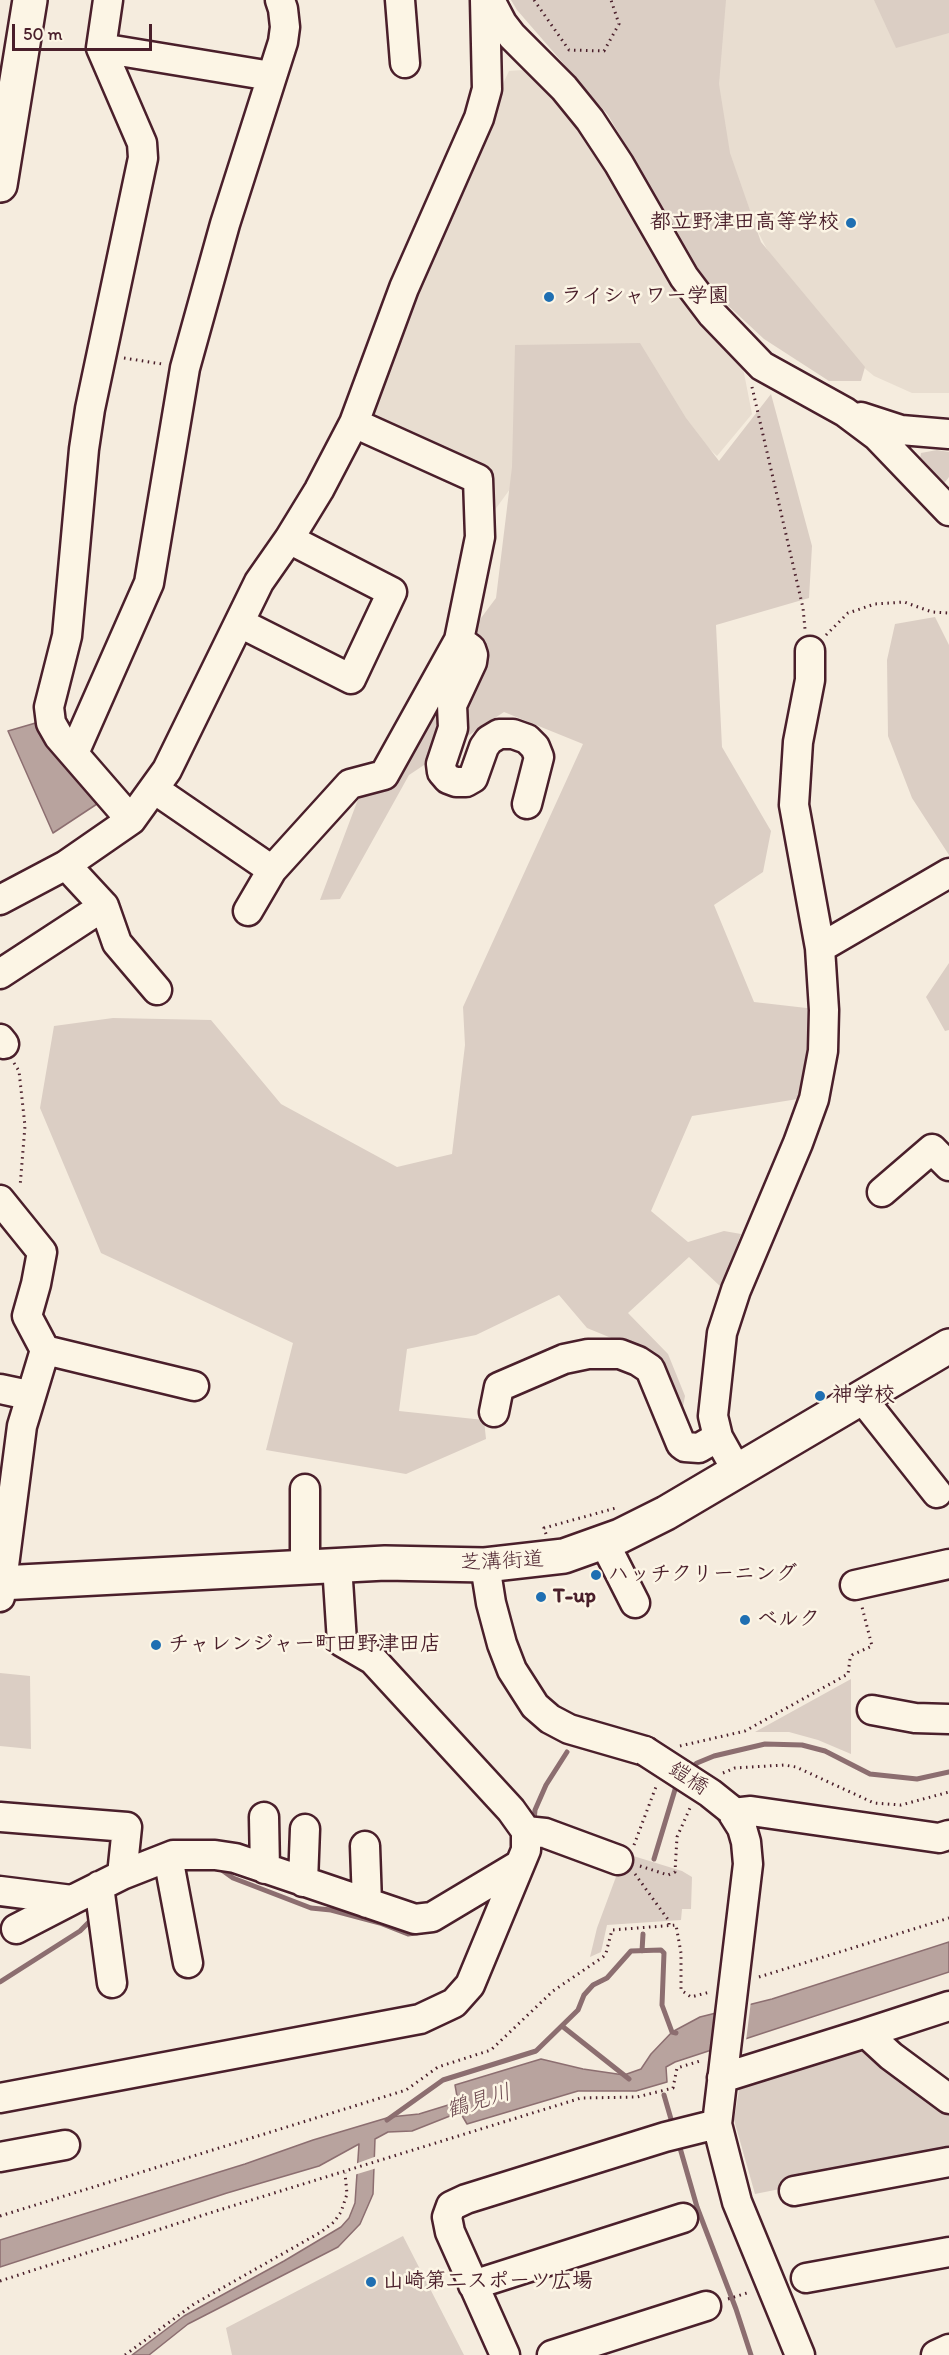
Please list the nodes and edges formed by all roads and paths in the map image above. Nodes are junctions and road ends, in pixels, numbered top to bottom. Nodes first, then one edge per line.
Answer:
1 (30, 0) edge
2 (108, 0) edge
3 (280, 0) edge
4 (400, 0) edge
5 (485, 0) edge
6 (490, 0) edge
7 (534, 0) edge
8 (611, 0) edge
9 (396, 47) dead end
10 (102, 48) junction
11 (538, 61) junction
12 (271, 76) junction
13 (488, 89) junction
14 (0, 185) edge
15 (744, 349) junction
16 (125, 358) dead end
17 (167, 365) dead end
18 (845, 412) junction
19 (354, 423) junction
20 (949, 434) edge
21 (949, 511) edge
22 (289, 538) junction
23 (949, 613) edge
24 (240, 623) junction
25 (459, 640) junction
26 (810, 651) junction
27 (74, 753) junction
28 (154, 789) junction
29 (527, 804) dead end
30 (131, 820) junction
31 (66, 865) junction
32 (272, 870) junction
33 (949, 873) edge
34 (0, 900) edge
35 (104, 906) junction
36 (248, 912) dead end
37 (820, 948) junction
38 (0, 975) edge
39 (157, 990) dead end
40 (2, 1041) edge
41 (940, 1157) edge
42 (882, 1192) dead end
43 (10, 1194) edge
44 (949, 1346) edge
45 (45, 1350) junction
46 (194, 1386) dead end
47 (0, 1389) edge
48 (861, 1397) junction
49 (30, 1399) junction
50 (494, 1412) dead end
51 (718, 1437) junction
52 (737, 1471) junction
53 (304, 1489) dead end
54 (938, 1493) dead end
55 (604, 1542) junction
56 (949, 1564) edge
57 (485, 1565) junction
58 (321, 1566) junction
59 (855, 1585) joint
60 (1, 1587) edge
61 (635, 1603) dead end
62 (872, 1710) dead end
63 (949, 1719) edge
64 (678, 1747) dead end
65 (657, 1782) dead end
66 (732, 1811) junction
67 (0, 1816) edge
68 (264, 1817) dead end
69 (304, 1828) dead end
70 (526, 1831) junction
71 (949, 1835) edge
72 (365, 1846) dead end
73 (168, 1857) junction
74 (630, 1862) junction
75 (519, 1865) junction
76 (676, 1868) dead end
77 (265, 1869) junction
78 (111, 1880) junction
79 (303, 1882) junction
80 (0, 1891) edge
81 (72, 1900) junction
82 (367, 1904) junction
83 (949, 1918) edge
84 (669, 1925) junction
85 (16, 1929) dead end
86 (188, 1963) dead end
87 (112, 1983) dead end
88 (734, 1986) junction
89 (949, 2006) edge
90 (866, 2033) junction
91 (717, 2062) junction
92 (0, 2098) edge
93 (949, 2099) edge
94 (717, 2124) junction
95 (65, 2145) dead end
96 (1, 2153) edge
97 (949, 2163) edge
98 (345, 2172) junction
99 (794, 2191) dead end
100 (0, 2216) edge
101 (683, 2218) dead end
102 (949, 2252) edge
103 (806, 2278) dead end
104 (0, 2281) edge
105 (473, 2285) junction
106 (754, 2290) dead end
107 (706, 2306) joint
108 (949, 2349) edge
109 (125, 2355) edge
110 (505, 2355) edge
111 (552, 2355) edge
112 (800, 2355) edge
113 (936, 2355) edge

1 - 14 main road
2 - 10 street
3 - 12 street
4 - 9 street
5 - 13 street
6 - 11 street
7 - 8 path
10 - 12 street
10 - 27 street
11 - 13 street
11 - 15 street
12 - 27 street
13 - 19 street
15 - 18 street
15 - 26 path
16 - 17 path
18 - 20 street
18 - 21 street
19 - 22 street
19 - 25 street
22 - 24 street
22 - 24 street
23 - 26 path
24 - 28 street
25 - 29 street
25 - 32 street
26 - 37 street
27 - 30 street
28 - 30 street
28 - 32 street
30 - 31 street
31 - 34 street
31 - 35 street
32 - 36 street
33 - 37 street
35 - 38 street
35 - 39 street
37 - 51 street
40 - 43 path
41 - 42 street
43 - 45 street
44 - 48 main road, 芝溝街道
45 - 46 street
45 - 49 street
47 - 49 street
48 - 52 main road, 芝溝街道
48 - 54 street
49 - 60 street
50 - 51 street
51 - 52 street
52 - 55 main road, 芝溝街道
53 - 58 street
55 - 57 main road, 芝溝街道
55 - 61 street
56 - 59 street
57 - 58 main road, 芝溝街道
57 - 66 street, 鎧橋, bridge
58 - 60 main road, 芝溝街道
58 - 70 street
59 - 64 path
62 - 63 street
65 - 74 path
66 - 71 street
66 - 88 street
67 - 78 street
68 - 77 street
69 - 79 street
70 - 74 street
70 - 75 street
72 - 82 street
73 - 77 street
73 - 78 street
73 - 86 street
74 - 76 path
74 - 84 path
75 - 82 street
75 - 92 street
77 - 79 street
78 - 81 street
78 - 87 street
79 - 82 street
80 - 81 street
81 - 85 street
83 - 88 path
84 - 88 path
84 - 100 path
88 - 91 street
89 - 90 street
90 - 91 street
90 - 93 street
91 - 94 street
91 - 98 path
94 - 105 street
94 - 112 street
95 - 96 street
97 - 99 street
98 - 104 path
98 - 109 path
101 - 105 street
102 - 103 street
105 - 110 street
106 - 107 path
107 - 111 street
108 - 113 street

